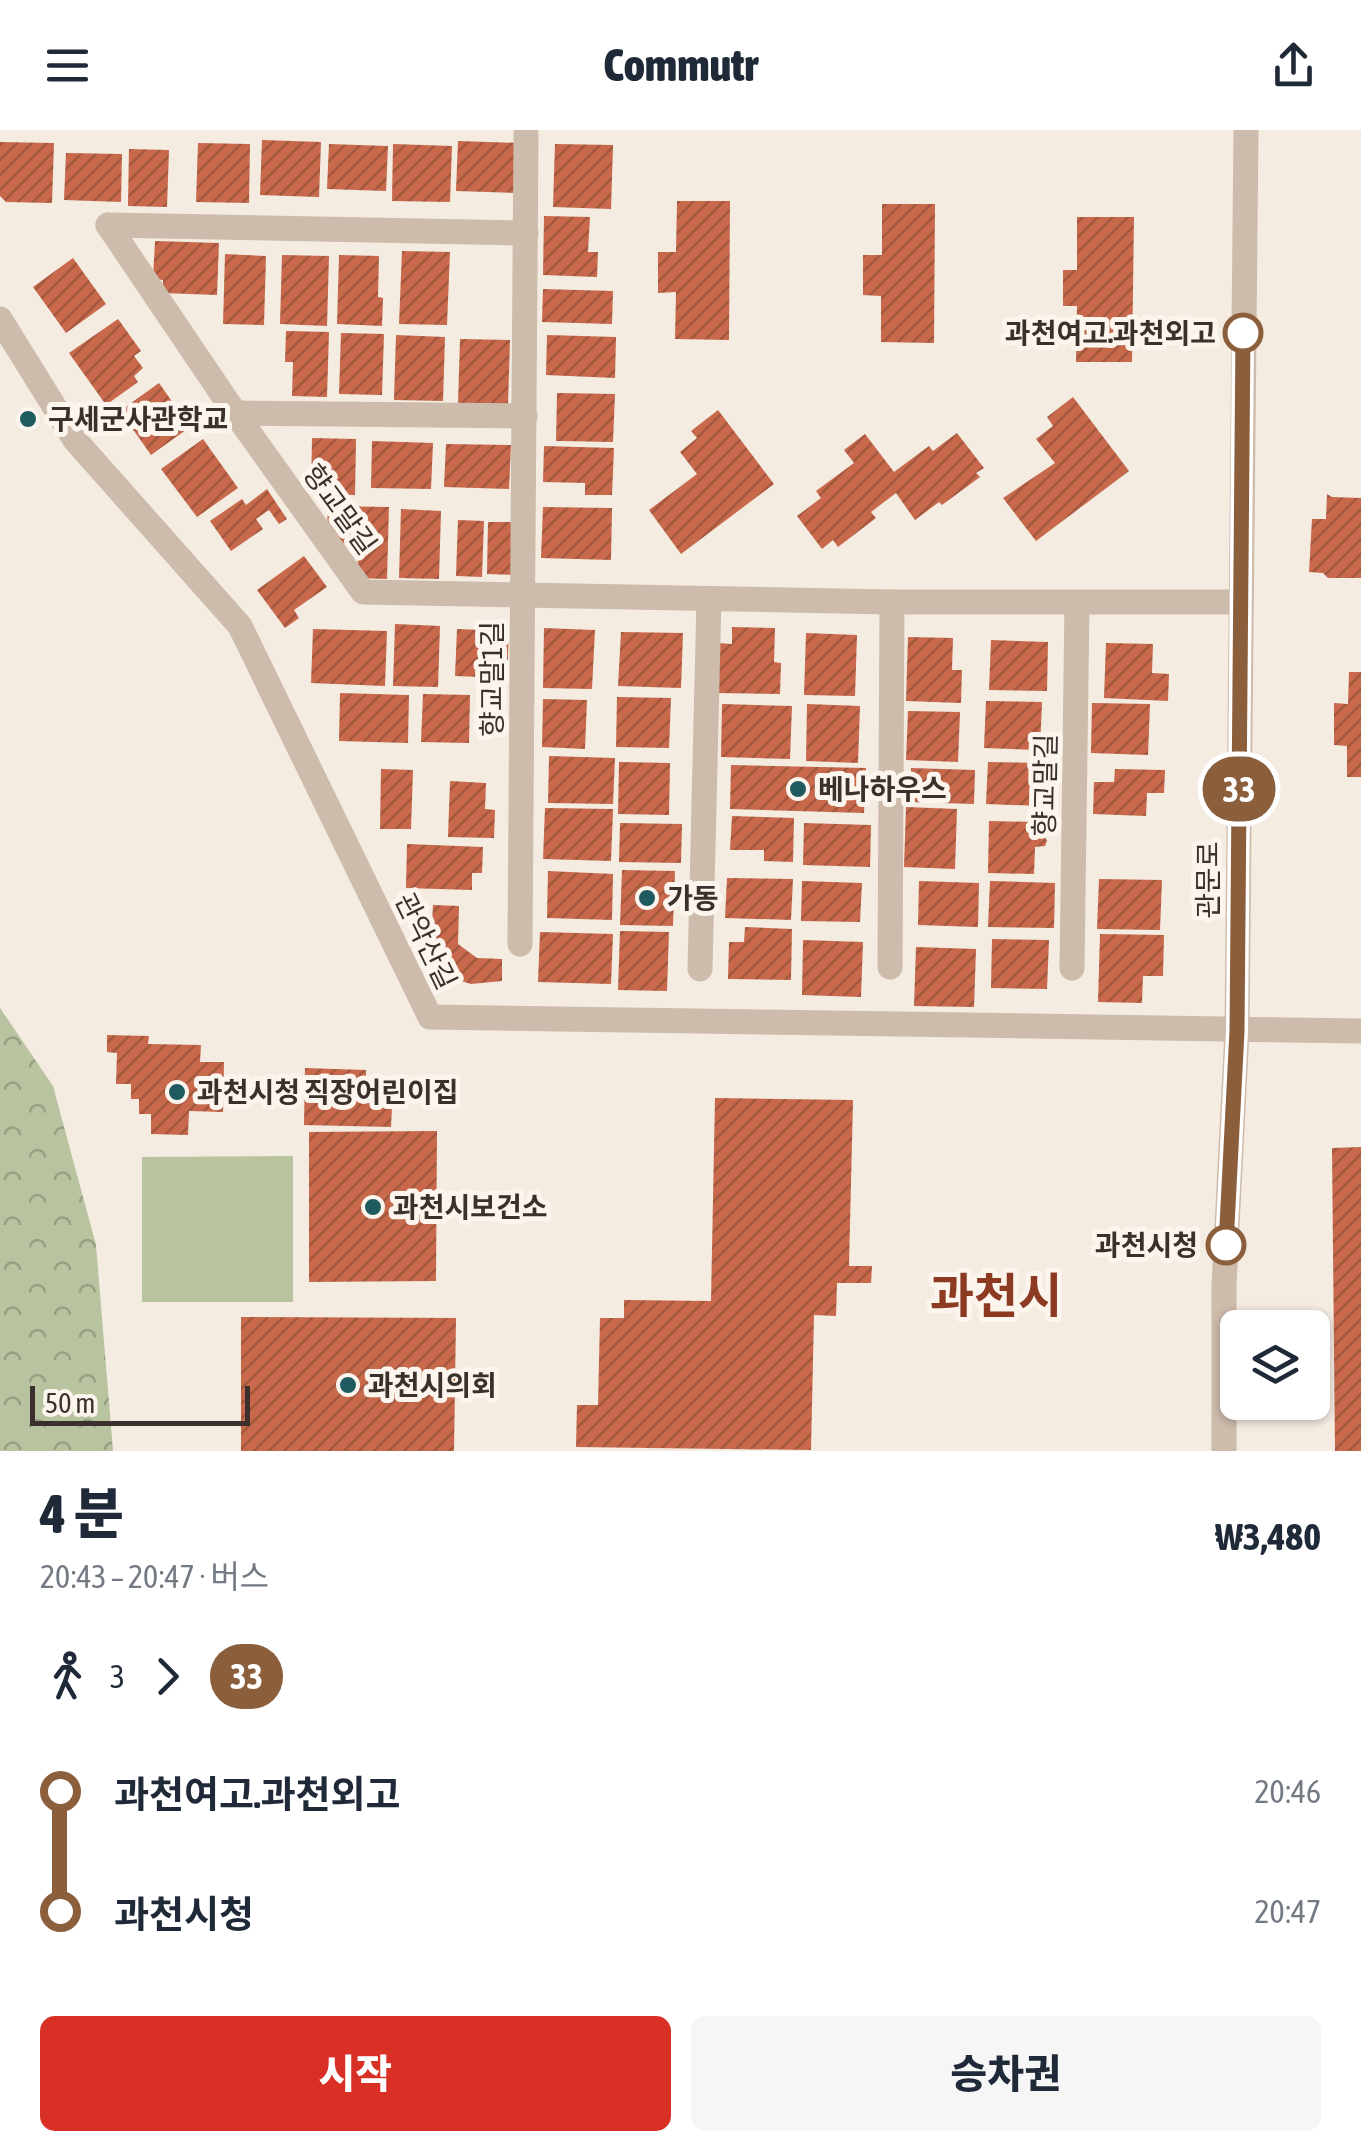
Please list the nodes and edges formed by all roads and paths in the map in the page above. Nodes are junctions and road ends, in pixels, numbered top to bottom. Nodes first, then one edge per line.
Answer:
1 (1246, 130) edge
2 (526, 134) dead end
3 (526, 234) junction
4 (0, 318) edge
5 (235, 413) junction
6 (525, 416) junction
7 (522, 596) junction
8 (709, 598) junction
9 (892, 602) junction
10 (1240, 602) junction
11 (1077, 604) junction
12 (520, 944) dead end
13 (890, 967) dead end
14 (1072, 968) dead end
15 (700, 969) dead end
16 (1237, 1031) junction
17 (1361, 1031) edge
18 (1224, 1451) edge

1 - 10 street, 관문로
2 - 3 street, 향교말1길
3 - 5 street, 향교말길
3 - 6 street, 향교말1길
4 - 16 street, 관악산길
5 - 6 street
5 - 7 street, 향교말길
6 - 7 street, 향교말1길
7 - 8 street, 향교말길
7 - 12 street, 향교말1길
8 - 9 street, 향교말길
8 - 15 street
9 - 11 street, 향교말길
9 - 13 street
10 - 11 street, 향교말길
10 - 16 street, 관문로
11 - 14 street, 향교말길
16 - 17 street
16 - 18 street, 관문로

